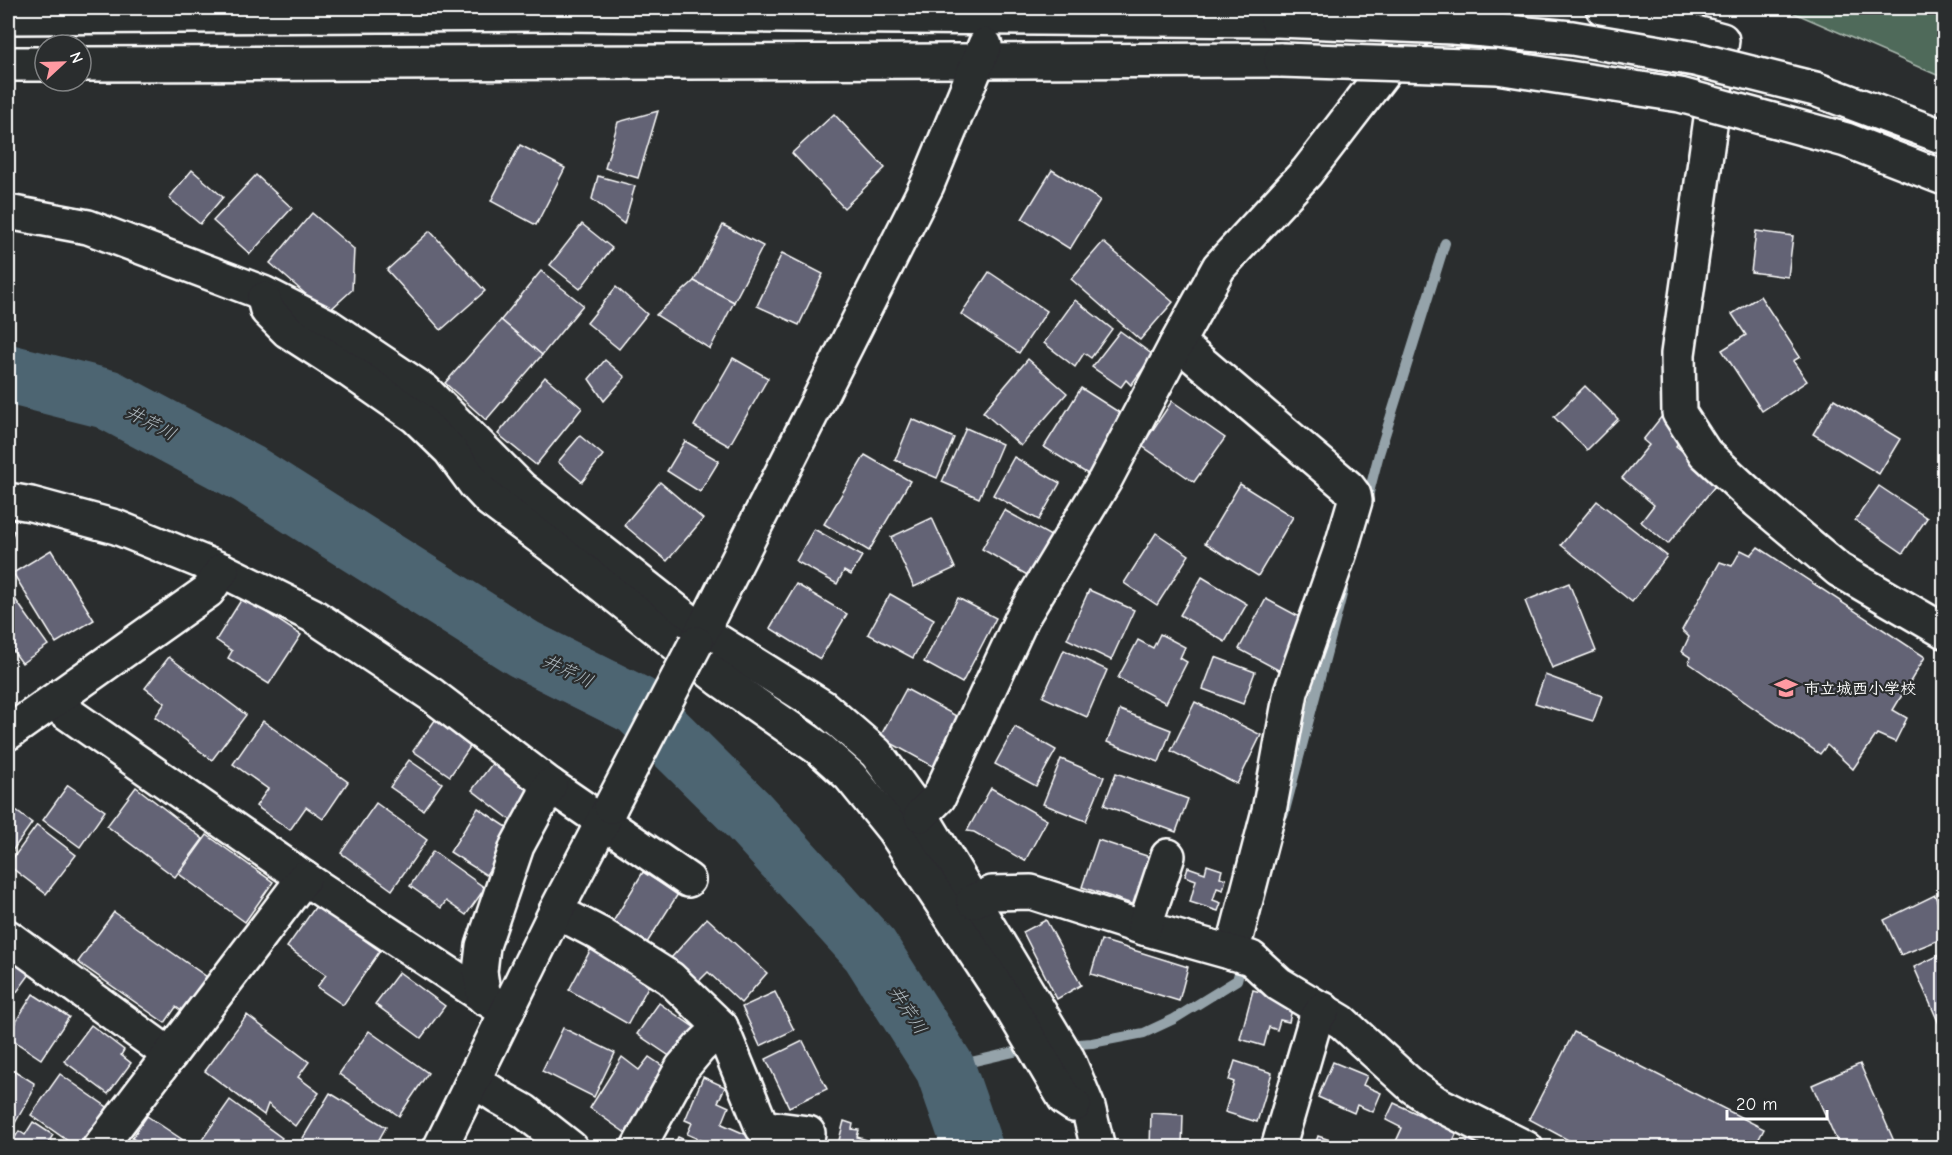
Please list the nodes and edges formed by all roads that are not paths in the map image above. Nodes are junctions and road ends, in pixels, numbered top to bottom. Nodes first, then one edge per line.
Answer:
1 (1433, 8) edge
2 (1603, 8) edge
3 (999, 12) edge
4 (8, 17) edge
5 (979, 62) junction
6 (8, 64) edge
7 (33, 64) edge
8 (93, 64) edge
9 (1944, 137) edge
10 (1944, 178) edge
11 (8, 212) edge
12 (263, 293) junction
13 (1176, 345) junction
14 (8, 500) edge
15 (222, 570) junction
16 (1944, 631) edge
17 (699, 637) junction
18 (52, 703) junction
19 (8, 733) edge
20 (550, 785) junction
21 (608, 813) junction
22 (921, 815) junction
23 (1168, 856) dead end
24 (304, 878) junction
25 (688, 880) dead end
26 (973, 901) junction
27 (556, 910) junction
28 (1144, 928) junction
29 (8, 937) edge
30 (1241, 955) junction
31 (496, 1005) junction
32 (1323, 1010) junction
33 (721, 1027) junction
34 (170, 1055) junction
35 (474, 1080) junction
36 (1088, 1107) junction
37 (99, 1148) edge
38 (440, 1148) edge
39 (571, 1148) edge
40 (638, 1148) edge
41 (806, 1148) edge
42 (1098, 1148) edge
43 (1278, 1148) edge
44 (1526, 1148) edge

1 - 13 street
2 - 16 street
3 - 4 street
3 - 5 street
3 - 9 street, bridge
5 - 8 street
5 - 10 street, bridge
5 - 17 street
6 - 7 street
11 - 12 street
12 - 17 street
12 - 36 street
13 - 22 street
13 - 30 street
14 - 15 street
15 - 18 street
15 - 20 street
17 - 21 street, bridge
17 - 22 street
18 - 19 street
18 - 24 street
20 - 21 street
20 - 31 street
21 - 25 street
21 - 27 street
22 - 26 street
23 - 28 street
24 - 31 street
24 - 34 street
26 - 28 street
26 - 36 street
27 - 31 street
27 - 33 street
28 - 30 street
29 - 34 street
30 - 32 street
31 - 35 street
32 - 43 street
32 - 44 street
33 - 40 street
33 - 41 street
34 - 37 street
35 - 38 street
35 - 39 street
36 - 42 street

